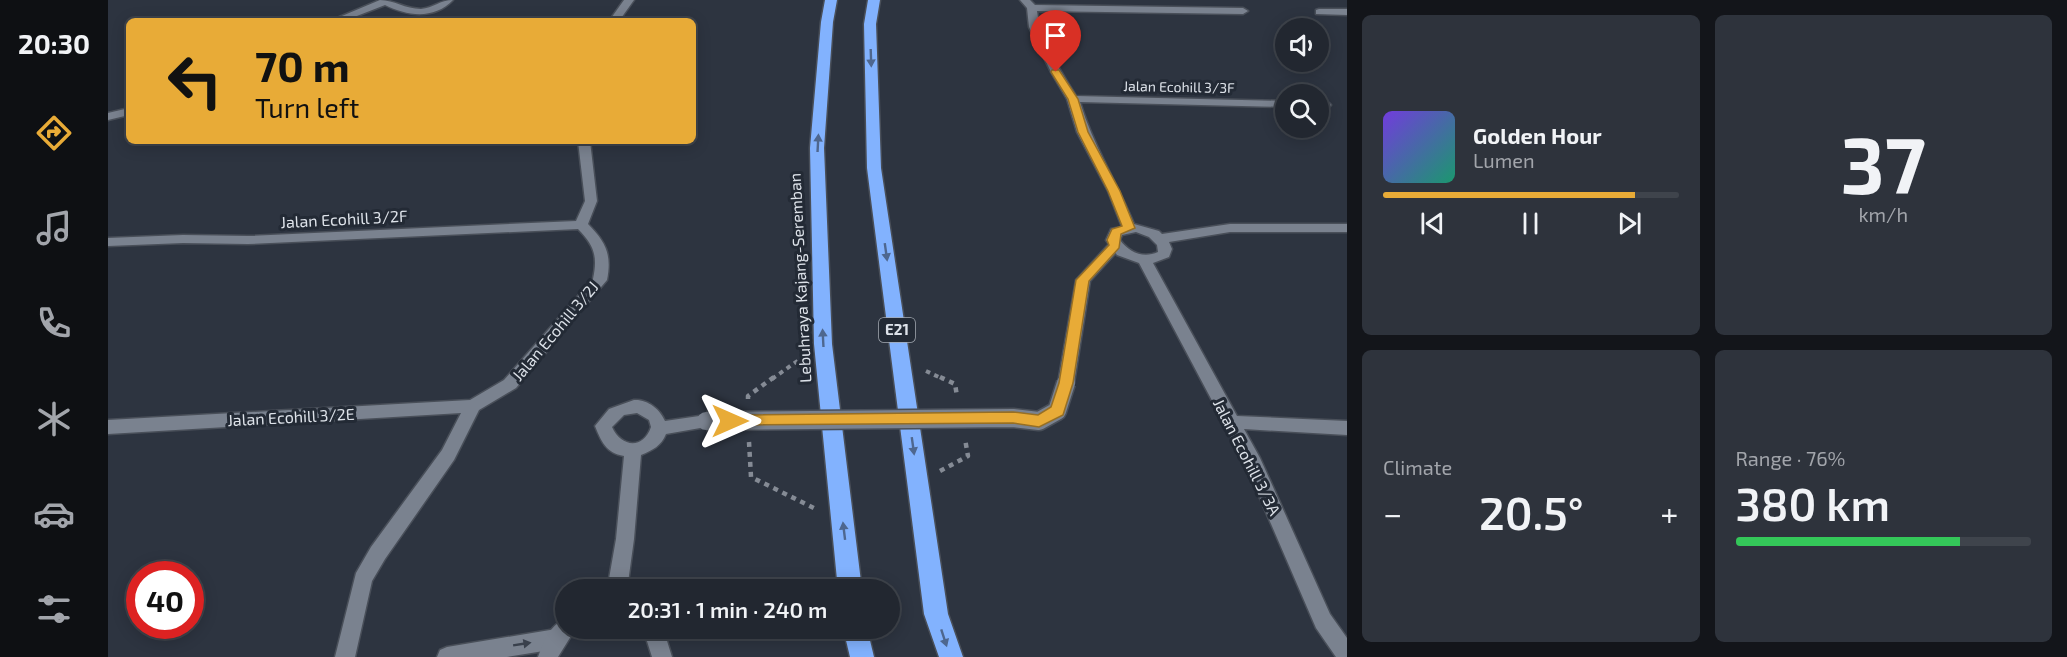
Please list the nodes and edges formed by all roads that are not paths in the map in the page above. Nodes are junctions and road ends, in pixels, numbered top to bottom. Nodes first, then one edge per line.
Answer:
1 (448, 0) edge
2 (629, 0) edge
3 (831, 0) edge
4 (874, 0) edge
5 (387, 1) edge
6 (1029, 4) edge
7 (1243, 11) dead end
8 (1319, 12) dead end
9 (1347, 12) edge
10 (343, 18) edge
11 (616, 18) edge
12 (1073, 99) junction
13 (1275, 104) edge
14 (126, 112) edge
15 (108, 117) edge
16 (584, 144) edge
17 (581, 225) junction
18 (1129, 228) junction
19 (1347, 228) edge
20 (1160, 239) junction
21 (108, 242) edge
22 (1115, 246) junction
23 (1144, 259) junction
24 (473, 406) junction
25 (1230, 422) junction
26 (108, 427) edge
27 (661, 428) junction
28 (1347, 428) edge
29 (633, 451) junction
30 (619, 579) edge
31 (849, 579) edge
32 (657, 639) edge
33 (858, 639) edge
34 (557, 641) edge
35 (1347, 656) edge
36 (345, 657) edge
37 (447, 657) edge
38 (662, 657) edge
39 (862, 657) edge
40 (951, 657) edge

1 - 5 street
2 - 11 street
31 -> 3 highway, Lebuhraya Kajang-Seremban
4 -> 40 highway, E21
5 - 10 street
6 - 7 street
6 - 12 street
8 - 9 street
12 - 13 street, Jalan Ecohill 3/3F
12 - 18 street
14 - 15 street
16 - 17 street
17 - 21 street, Jalan Ecohill 3/2F
17 - 24 street, Jalan Ecohill 3/2J
18 - 20 street
18 - 22 street
19 - 20 street
20 - 23 street
22 - 23 street
22 - 27 street, bridge
23 - 25 street, Jalan Ecohill 3/3A
24 - 26 street, Jalan Ecohill 3/2E
24 - 36 street
25 - 28 street
25 - 35 street, Jalan Ecohill 3/3A
27 - 29 street
27 - 29 street
29 - 30 street
32 - 38 street
33 - 39 highway
37 -> 34 street

